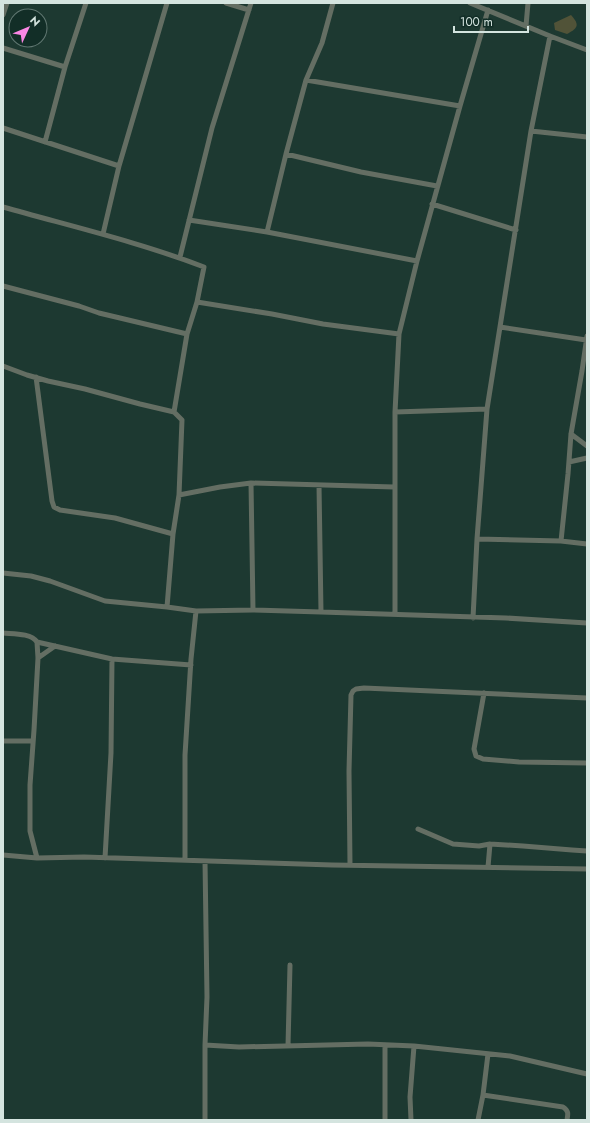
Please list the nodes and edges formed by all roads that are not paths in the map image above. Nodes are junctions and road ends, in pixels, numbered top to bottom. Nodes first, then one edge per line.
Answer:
1 (7, 3) edge
2 (86, 3) edge
3 (167, 3) edge
4 (226, 3) edge
5 (251, 3) edge
6 (333, 3) edge
7 (470, 3) edge
8 (528, 3) edge
9 (249, 10) junction
10 (488, 10) junction
11 (3, 15) edge
12 (526, 26) junction
13 (550, 36) junction
14 (3, 48) edge
15 (587, 50) edge
16 (65, 67) junction
17 (306, 80) junction
18 (460, 106) junction
19 (3, 128) edge
20 (531, 131) junction
21 (587, 137) edge
22 (45, 142) junction
23 (286, 154) junction
24 (119, 166) junction
25 (437, 186) junction
26 (432, 204) junction
27 (3, 207) edge
28 (189, 220) junction
29 (516, 230) junction
30 (267, 232) junction
31 (103, 234) junction
32 (180, 258) junction
33 (417, 261) junction
34 (3, 286) edge
35 (197, 302) junction
36 (500, 327) junction
37 (187, 334) junction
38 (399, 334) junction
39 (587, 336) edge
40 (586, 340) edge
41 (3, 366) edge
42 (584, 372) edge
43 (36, 377) junction
44 (487, 410) junction
45 (174, 412) junction
46 (395, 412) junction
47 (570, 434) junction
48 (587, 446) edge
49 (587, 458) edge
50 (569, 462) junction
51 (251, 483) junction
52 (319, 485) junction
53 (394, 488) junction
54 (179, 496) junction
55 (173, 534) junction
56 (477, 540) junction
57 (561, 541) junction
58 (587, 544) edge
59 (3, 573) edge
60 (167, 607) junction
61 (253, 610) junction
62 (196, 611) junction
63 (321, 612) junction
64 (395, 614) junction
65 (473, 618) junction
66 (587, 623) edge
67 (3, 633) edge
68 (37, 642) junction
69 (55, 646) junction
70 (38, 658) junction
71 (112, 659) junction
72 (191, 664) junction
73 (484, 693) junction
74 (587, 698) edge
75 (3, 741) edge
76 (33, 741) junction
77 (587, 763) edge
78 (418, 829) dead end
79 (490, 844) junction
80 (587, 851) edge
81 (3, 855) edge
82 (37, 858) junction
83 (105, 858) junction
84 (185, 860) junction
85 (205, 861) junction
86 (350, 865) junction
87 (488, 867) junction
88 (587, 868) edge
89 (290, 965) dead end
90 (205, 1045) junction
91 (385, 1045) junction
92 (288, 1046) junction
93 (414, 1046) junction
94 (488, 1054) junction
95 (587, 1074) edge
96 (483, 1095) junction
97 (205, 1120) edge
98 (385, 1120) edge
99 (411, 1120) edge
100 (478, 1120) edge
101 (567, 1120) edge

1 - 11 street
2 - 16 street
3 - 24 street
4 - 9 street
5 - 9 street
6 - 17 street
7 - 10 street
8 - 12 street
9 - 28 street
10 - 12 street
10 - 18 street
12 - 13 street
13 - 15 street
13 - 20 street
14 - 16 street
16 - 22 street
17 - 18 street
17 - 23 street
18 - 25 street
19 - 22 street
20 - 21 street
20 - 29 street
22 - 24 street
23 - 25 street
23 - 30 street
24 - 31 street
25 - 26 street
26 - 29 street
26 - 33 street
27 - 31 street
28 - 30 street
28 - 32 street
29 - 36 street
30 - 33 street
31 - 32 street
32 - 35 street
33 - 38 street
34 - 37 street
35 - 37 street
35 - 38 street
36 - 40 street
36 - 44 street
37 - 45 street
38 - 46 street
39 - 40 street
40 - 42 street
41 - 43 street
42 - 47 street
43 - 45 street
43 - 55 street
44 - 46 street
44 - 56 street
45 - 54 street
46 - 53 street
47 - 48 street
47 - 50 street
49 - 50 street
50 - 57 street
51 - 52 street
51 - 54 street
51 - 61 street
52 - 53 street
52 - 63 street
53 - 64 street
54 - 55 street
55 - 60 street
56 - 57 street
56 - 65 street
57 - 58 street
59 - 60 street
60 - 62 street
61 - 62 street
61 - 63 street
62 - 72 street
63 - 64 street
64 - 65 street
65 - 66 street
67 - 68 street
68 - 69 street
68 - 70 street
69 - 70 street
69 - 71 street
70 - 76 street
71 - 72 street
71 - 83 street
72 - 84 street
73 - 74 street
73 - 77 street
73 - 86 street
75 - 76 street
76 - 82 street
78 - 79 street
79 - 80 street
79 - 87 street
81 - 82 street
82 - 83 street
83 - 84 street
84 - 85 street
85 - 86 street
85 - 90 street
86 - 87 street
87 - 88 street
89 - 92 street
90 - 92 street
90 - 97 street
91 - 92 street
91 - 93 street
91 - 98 street
93 - 94 street
93 - 99 street
94 - 95 street
94 - 96 street
96 - 100 street
96 - 101 street

